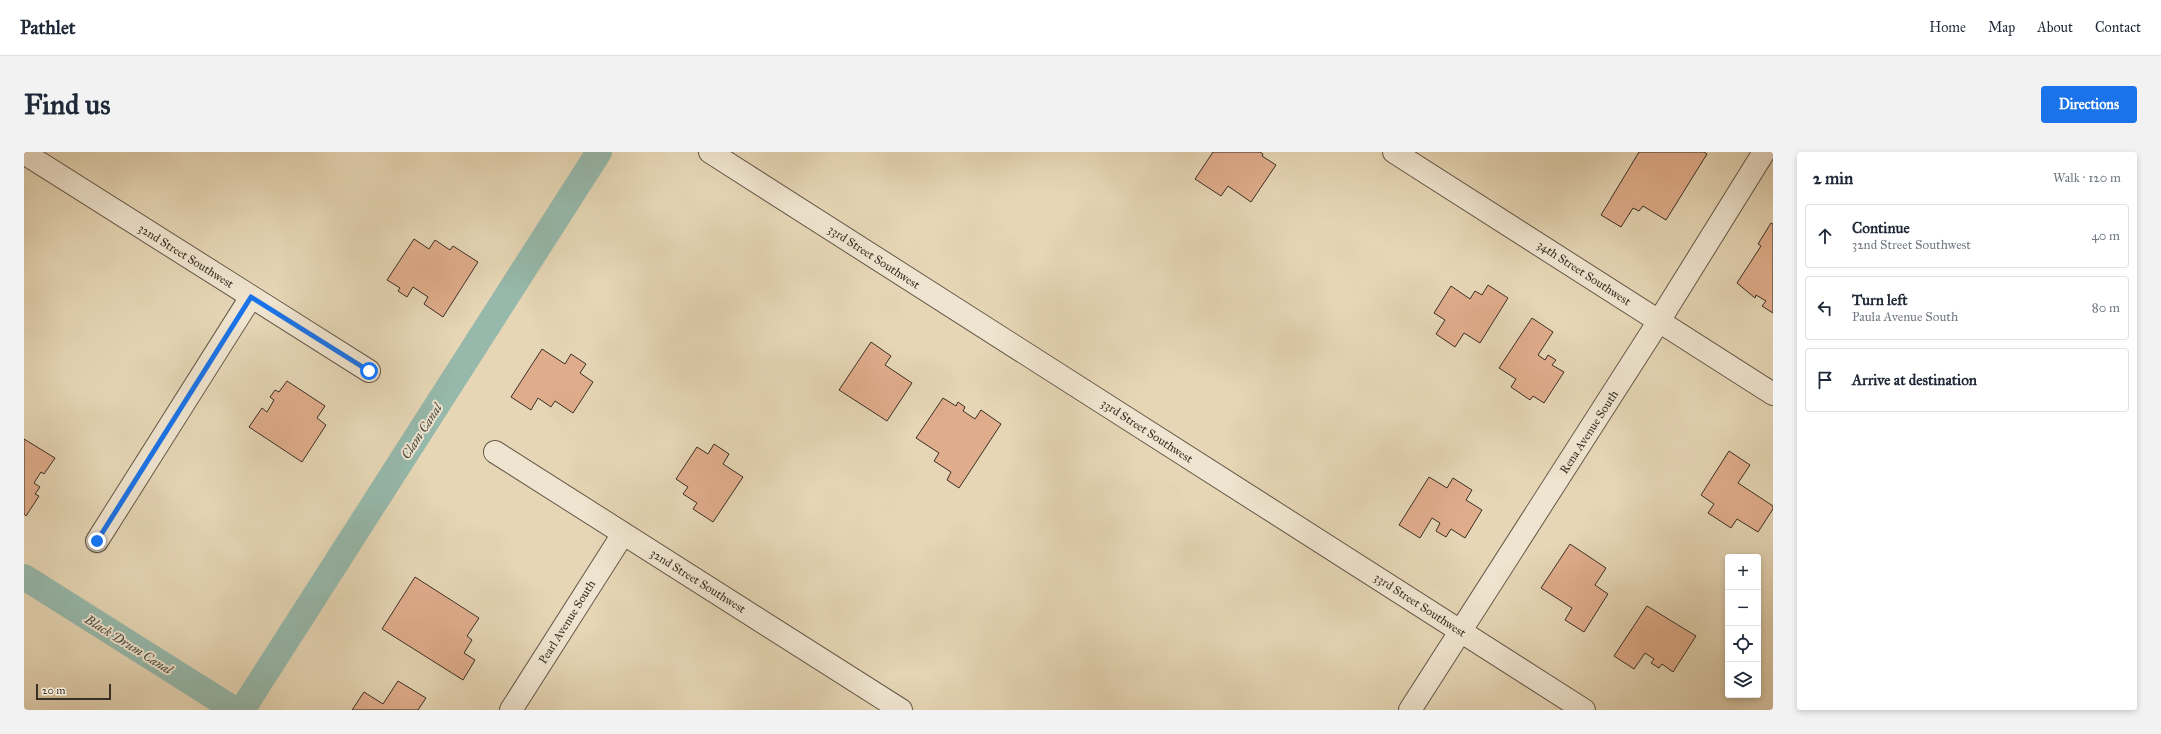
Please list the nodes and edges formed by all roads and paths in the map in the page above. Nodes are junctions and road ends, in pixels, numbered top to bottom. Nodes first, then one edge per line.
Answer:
1 (710, 152) edge
2 (1394, 152) edge
3 (1764, 152) edge
4 (24, 153) edge
5 (251, 297) junction
6 (1659, 321) junction
7 (369, 371) dead end
8 (1773, 394) edge
9 (495, 452) dead end
10 (623, 534) junction
11 (97, 541) dead end
12 (1461, 631) junction
13 (511, 710) edge
14 (901, 710) edge
15 (1410, 710) edge
16 (1584, 710) edge

1 - 12 street, 33rd Street Southwest
2 - 6 street, 34th Street Southwest
3 - 6 street, Rena Avenue South
4 - 5 street, 32nd Street Southwest
5 - 7 street, 32nd Street Southwest
5 - 11 street
6 - 8 street, 34th Street Southwest
6 - 12 street, Rena Avenue South
9 - 10 street, 32nd Street Southwest
10 - 13 street, Pearl Avenue South
10 - 14 street, 32nd Street Southwest
12 - 15 street, Rena Avenue South
12 - 16 street, 33rd Street Southwest

